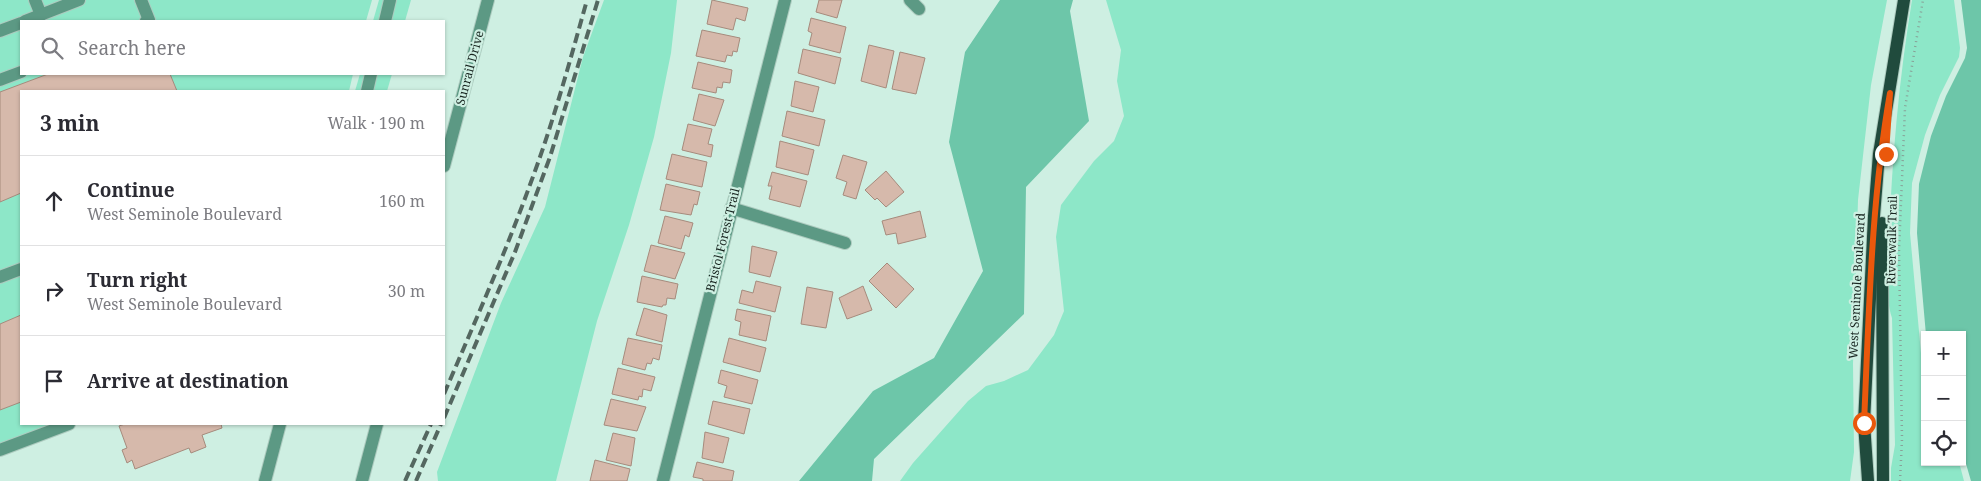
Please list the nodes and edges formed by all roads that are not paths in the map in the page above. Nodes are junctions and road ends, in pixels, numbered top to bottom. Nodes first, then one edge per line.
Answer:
1 (35, 0) edge
2 (79, 0) edge
3 (141, 0) edge
4 (390, 0) edge
5 (488, 0) edge
6 (785, 0) edge
7 (1904, 0) edge
8 (41, 15) junction
9 (28, 20) edge
10 (149, 20) edge
11 (385, 20) edge
12 (20, 23) edge
13 (0, 31) edge
14 (20, 72) edge
15 (371, 75) edge
16 (0, 80) edge
17 (367, 90) edge
18 (1890, 93) junction
19 (445, 162) edge
20 (731, 208) junction
21 (845, 243) dead end
22 (20, 269) edge
23 (0, 277) edge
24 (65, 425) edge
25 (280, 425) edge
26 (377, 425) edge
27 (0, 450) edge
28 (265, 481) edge
29 (362, 481) edge
30 (663, 481) edge
31 (1868, 481) edge
32 (1883, 481) edge

1 - 8 street
2 - 8 street
3 - 10 street
4 - 11 street
5 - 19 street, Sunrail Drive
6 - 20 street, Bristol Forest Trail
7 - 18 main road, West Seminole Boulevard
8 - 9 street
12 - 13 street
14 - 16 street
15 - 17 street
18 - 31 main road, West Seminole Boulevard
18 - 32 main road, West Seminole Boulevard
20 - 21 street
20 - 30 street, Bristol Forest Trail
22 - 23 street
24 - 27 street
25 - 28 street
26 - 29 street

